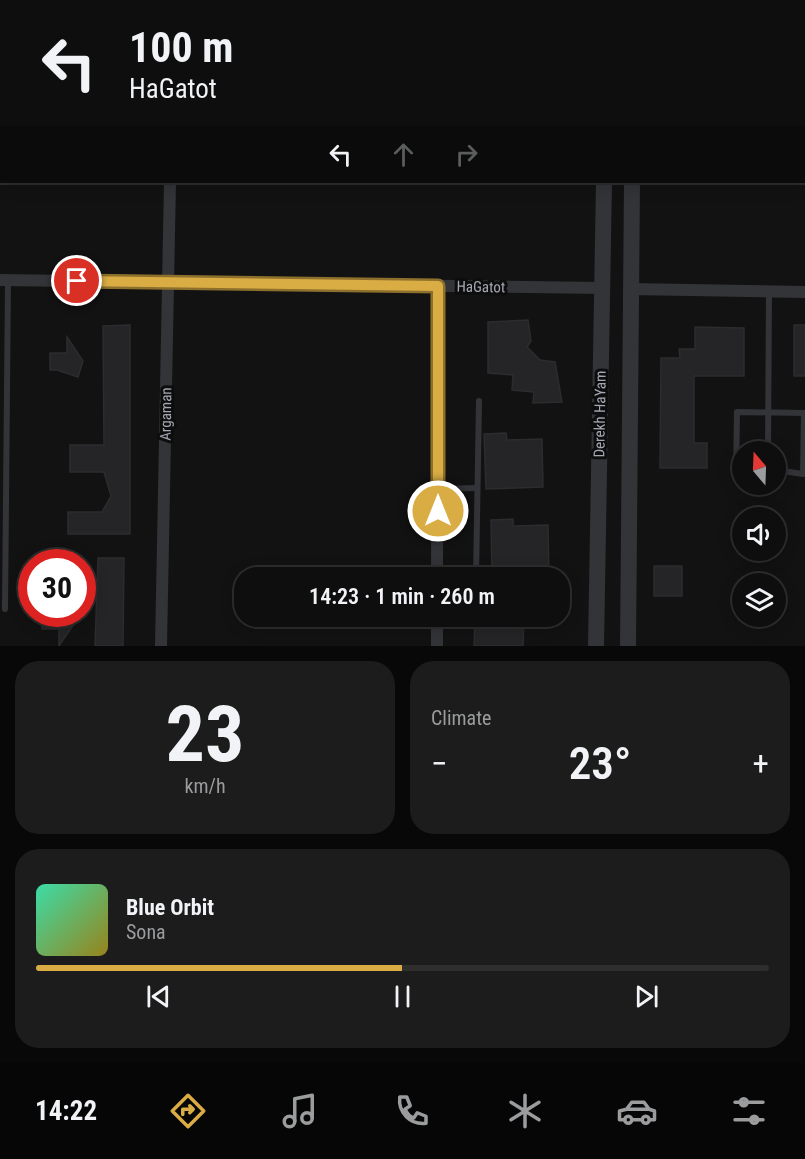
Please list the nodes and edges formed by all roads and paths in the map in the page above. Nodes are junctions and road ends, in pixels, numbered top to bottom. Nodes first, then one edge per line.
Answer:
1 (170, 183) edge
2 (604, 183) edge
3 (632, 183) edge
4 (4, 280) edge
5 (168, 283) junction
6 (438, 286) junction
7 (603, 288) junction
8 (630, 289) junction
9 (769, 291) junction
10 (805, 292) edge
11 (478, 401) dead end
12 (768, 412) junction
13 (737, 441) edge
14 (768, 441) edge
15 (786, 471) edge
16 (477, 488) junction
17 (438, 489) junction
18 (437, 567) edge
19 (476, 567) edge
20 (5, 609) dead end
21 (437, 627) edge
22 (161, 646) edge
23 (437, 646) edge
24 (596, 646) edge
25 (628, 646) edge

1 - 5 street, Argaman
2 - 7 street, Derekh HaYam
3 - 8 street, Derekh HaYam
4 - 5 street, HaGatot
4 - 20 lane
5 - 6 street, HaGatot
5 - 22 street, Argaman
6 - 7 street, HaGatot
6 - 17 street
7 - 24 street, Derekh HaYam
8 - 9 street
8 - 25 street, Derekh HaYam
9 - 10 street
9 - 12 lane
11 - 16 lane
12 - 13 lane
12 - 14 lane
12 - 15 lane
16 - 17 lane
16 - 19 lane
17 - 18 street
21 - 23 street

